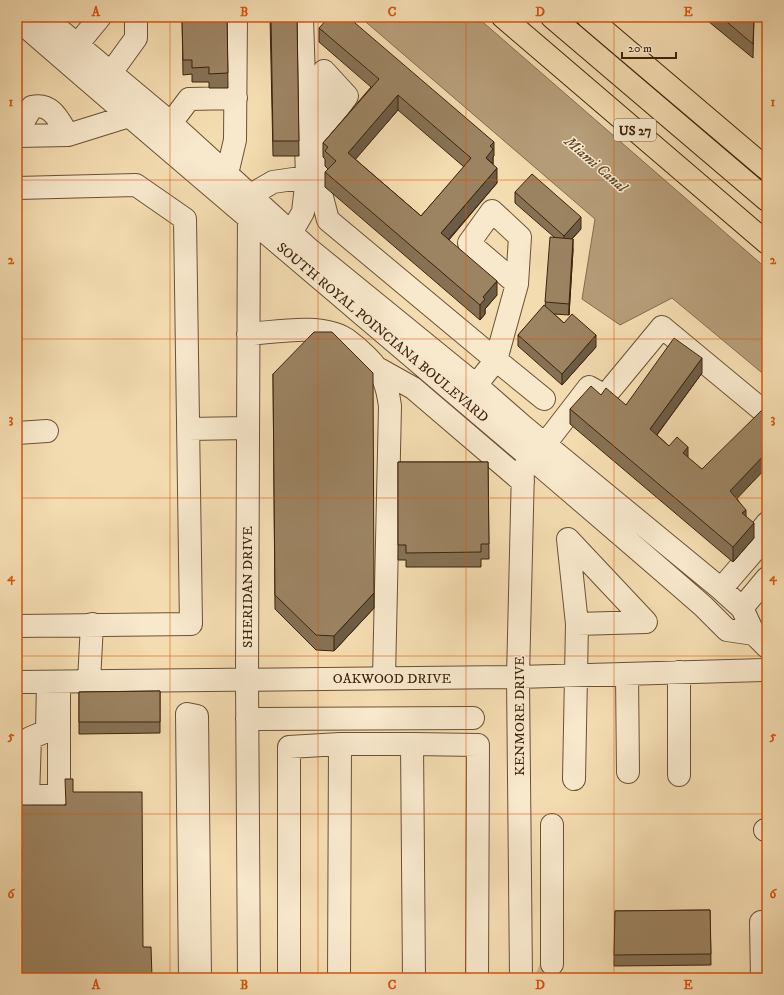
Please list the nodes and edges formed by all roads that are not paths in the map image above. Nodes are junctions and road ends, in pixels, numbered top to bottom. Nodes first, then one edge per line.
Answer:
1 (44, 17) edge
2 (100, 17) edge
3 (136, 17) edge
4 (236, 17) edge
5 (302, 17) edge
6 (503, 17) edge
7 (552, 17) edge
8 (588, 17) edge
9 (17, 19) edge
10 (77, 45) junction
11 (110, 74) junction
12 (236, 98) junction
13 (129, 116) junction
14 (170, 124) junction
15 (326, 124) dead end
16 (17, 132) edge
17 (68, 135) junction
18 (17, 136) edge
19 (767, 169) edge
20 (227, 174) junction
21 (307, 177) junction
22 (17, 188) edge
23 (250, 196) junction
24 (767, 200) edge
25 (249, 218) junction
26 (328, 220) junction
27 (291, 233) junction
28 (767, 243) edge
29 (309, 249) junction
30 (517, 284) dead end
31 (248, 334) junction
32 (496, 360) junction
33 (379, 369) junction
34 (476, 385) junction
35 (544, 399) dead end
36 (767, 414) edge
37 (248, 428) junction
38 (188, 429) junction
39 (47, 431) dead end
40 (17, 433) edge
41 (538, 451) junction
42 (522, 482) junction
43 (767, 523) edge
44 (767, 578) edge
45 (721, 589) junction
46 (742, 608) junction
47 (92, 624) junction
48 (577, 624) dead end
49 (17, 626) edge
50 (760, 641) edge
51 (767, 670) edge
52 (679, 672) junction
53 (627, 674) junction
54 (576, 675) junction
55 (518, 677) junction
56 (384, 678) junction
57 (247, 679) junction
58 (89, 681) junction
59 (17, 682) edge
60 (473, 718) dead end
61 (247, 719) junction
62 (340, 744) junction
63 (412, 744) junction
64 (628, 772) dead end
65 (679, 775) dead end
66 (574, 778) dead end
67 (520, 825) junction
68 (761, 922) dead end
69 (552, 964) tunnel mouth
70 (190, 978) edge
71 (200, 978) edge
72 (249, 978) edge
73 (289, 978) edge
74 (339, 978) edge
75 (414, 978) edge
76 (477, 978) edge
77 (521, 978) edge
78 (762, 978) edge

1 - 10 street, SOUTH ROYAL POINCIANA BOULEVARD
2 - 10 street
3 - 11 street
4 - 12 street
5 - 21 street
6 - 28 highway, US 27
7 - 24 highway
8 - 19 highway
9 - 13 street, SOUTH ROYAL POINCIANA BOULEVARD
10 - 11 street, SOUTH ROYAL POINCIANA BOULEVARD
11 - 14 street, SOUTH ROYAL POINCIANA BOULEVARD
12 - 14 street
12 - 20 street
13 - 17 street
13 - 25 street, SOUTH ROYAL POINCIANA BOULEVARD
14 - 20 street, SOUTH ROYAL POINCIANA BOULEVARD
15 - 26 street
16 - 17 street
17 - 18 street
20 - 23 street, SOUTH ROYAL POINCIANA BOULEVARD
21 - 23 street
21 - 27 street
22 - 38 street
23 - 25 street, SHERIDAN DRIVE
23 - 27 street, SOUTH ROYAL POINCIANA BOULEVARD
25 - 31 street, SHERIDAN DRIVE
25 - 41 street, SOUTH ROYAL POINCIANA BOULEVARD
26 - 29 street
26 - 32 street
27 - 29 street, SOUTH ROYAL POINCIANA BOULEVARD
29 - 34 street, SOUTH ROYAL POINCIANA BOULEVARD
30 - 32 street
31 - 33 street
31 - 37 street, SHERIDAN DRIVE
32 - 34 street
32 - 35 street
33 - 42 street
33 - 56 street
34 - 41 street, SOUTH ROYAL POINCIANA BOULEVARD
36 - 41 street, KENMORE DRIVE
37 - 38 street
37 - 57 street, SHERIDAN DRIVE
38 - 47 street
39 - 40 street
41 - 42 street, KENMORE DRIVE
41 - 45 street, SOUTH ROYAL POINCIANA BOULEVARD
41 - 50 street, SOUTH ROYAL POINCIANA BOULEVARD
42 - 55 street, KENMORE DRIVE
43 - 45 street
44 - 46 street
45 - 46 street, SOUTH ROYAL POINCIANA BOULEVARD
46 - 50 street, SOUTH ROYAL POINCIANA BOULEVARD
47 - 49 street
47 - 58 street
48 - 54 street
51 - 52 street, OAKWOOD DRIVE
52 - 53 street, OAKWOOD DRIVE
52 - 65 street
53 - 54 street, OAKWOOD DRIVE
53 - 64 street
54 - 55 street, OAKWOOD DRIVE
54 - 66 street
55 - 56 street, OAKWOOD DRIVE
55 - 67 street, KENMORE DRIVE
56 - 57 street, OAKWOOD DRIVE
57 - 58 street, OAKWOOD DRIVE
57 - 61 street, SHERIDAN DRIVE
58 - 59 street, OAKWOOD DRIVE
60 - 61 street
61 - 72 street, SHERIDAN DRIVE
62 - 63 street
62 - 73 street
62 - 74 street
63 - 75 street
63 - 76 street
67 - 69 street
67 - 77 street, KENMORE DRIVE
68 - 78 street
70 - 71 street

